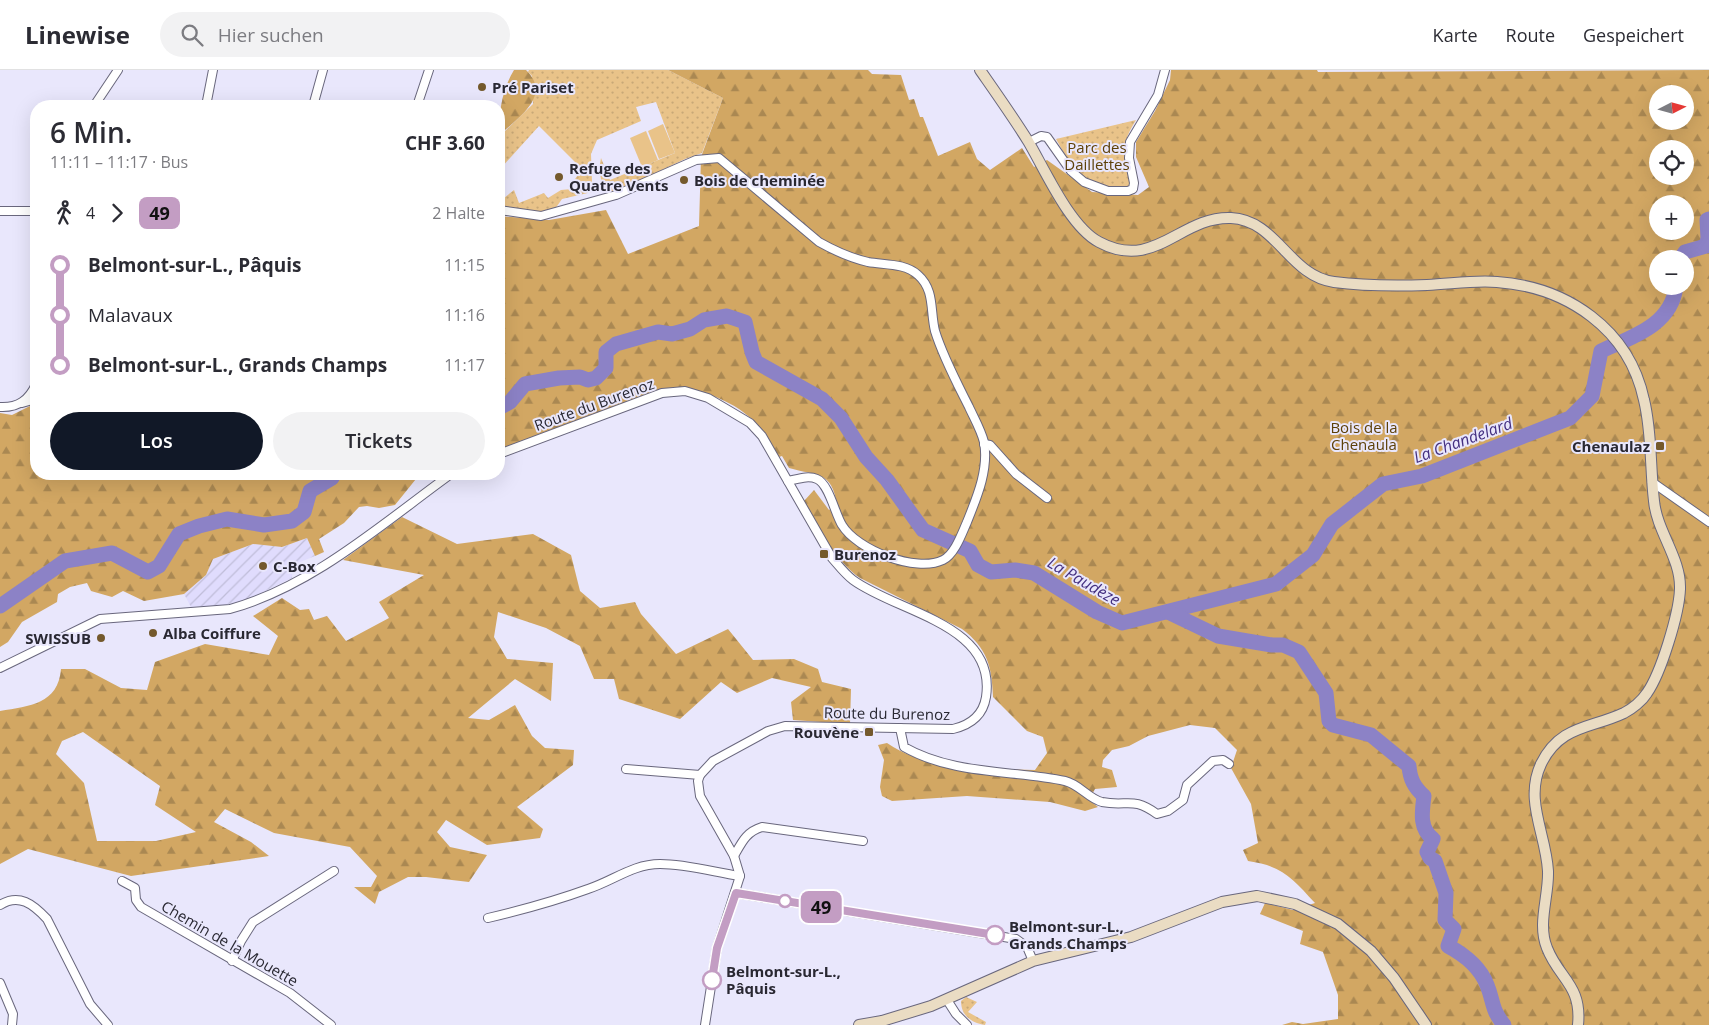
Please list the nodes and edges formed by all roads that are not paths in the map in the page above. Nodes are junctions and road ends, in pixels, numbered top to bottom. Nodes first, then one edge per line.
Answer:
1 (118, 70) edge
2 (213, 70) edge
3 (323, 70) edge
4 (429, 70) edge
5 (980, 70) edge
6 (1165, 70) edge
7 (98, 100) edge
8 (207, 100) edge
9 (315, 100) edge
10 (419, 100) edge
11 (1028, 142) junction
12 (0, 211) edge
13 (30, 211) edge
14 (505, 211) edge
15 (30, 392) edge
16 (30, 401) edge
17 (22, 403) junction
18 (0, 407) edge
19 (984, 444) junction
20 (505, 452) edge
21 (443, 480) edge
22 (788, 481) junction
23 (1652, 482) junction
24 (1047, 498) dead end
25 (1709, 522) edge
26 (0, 668) edge
27 (900, 728) junction
28 (1229, 764) dead end
29 (626, 769) dead end
30 (700, 775) junction
31 (863, 841) dead end
32 (734, 856) junction
33 (334, 872) dead end
34 (740, 876) junction
35 (122, 881) dead end
36 (736, 893) junction
37 (0, 905) edge
38 (488, 918) dead end
39 (232, 961) junction
40 (1033, 961) junction
41 (0, 983) edge
42 (948, 1000) junction
43 (12, 1025) edge
44 (108, 1025) edge
45 (331, 1025) edge
46 (706, 1025) edge
47 (859, 1025) edge
48 (967, 1025) edge
49 (1426, 1025) edge
50 (1578, 1025) edge

1 - 7 street
2 - 8 street
3 - 9 street
4 - 10 street
5 - 11 street
6 - 11 street
11 - 23 street
12 - 13 street
14 - 19 street
15 - 17 street
16 - 17 street
17 - 18 street
19 - 22 street
19 - 24 street
20 - 22 street, Route du Burenoz
21 - 26 street
22 - 27 street, Route du Burenoz
23 - 25 street
23 - 50 street
27 - 28 street
27 - 30 street, Route du Burenoz
29 - 30 street
30 - 32 street
31 - 32 street
32 - 34 street
33 - 39 street
34 - 36 street
34 - 38 street
35 - 39 street, Chemin de la Mouette
36 - 40 street
36 - 46 street
37 - 44 street
39 - 45 street, Chemin de la Mouette
40 - 42 street
40 - 49 street
41 - 43 street
42 - 47 street
42 - 48 street

